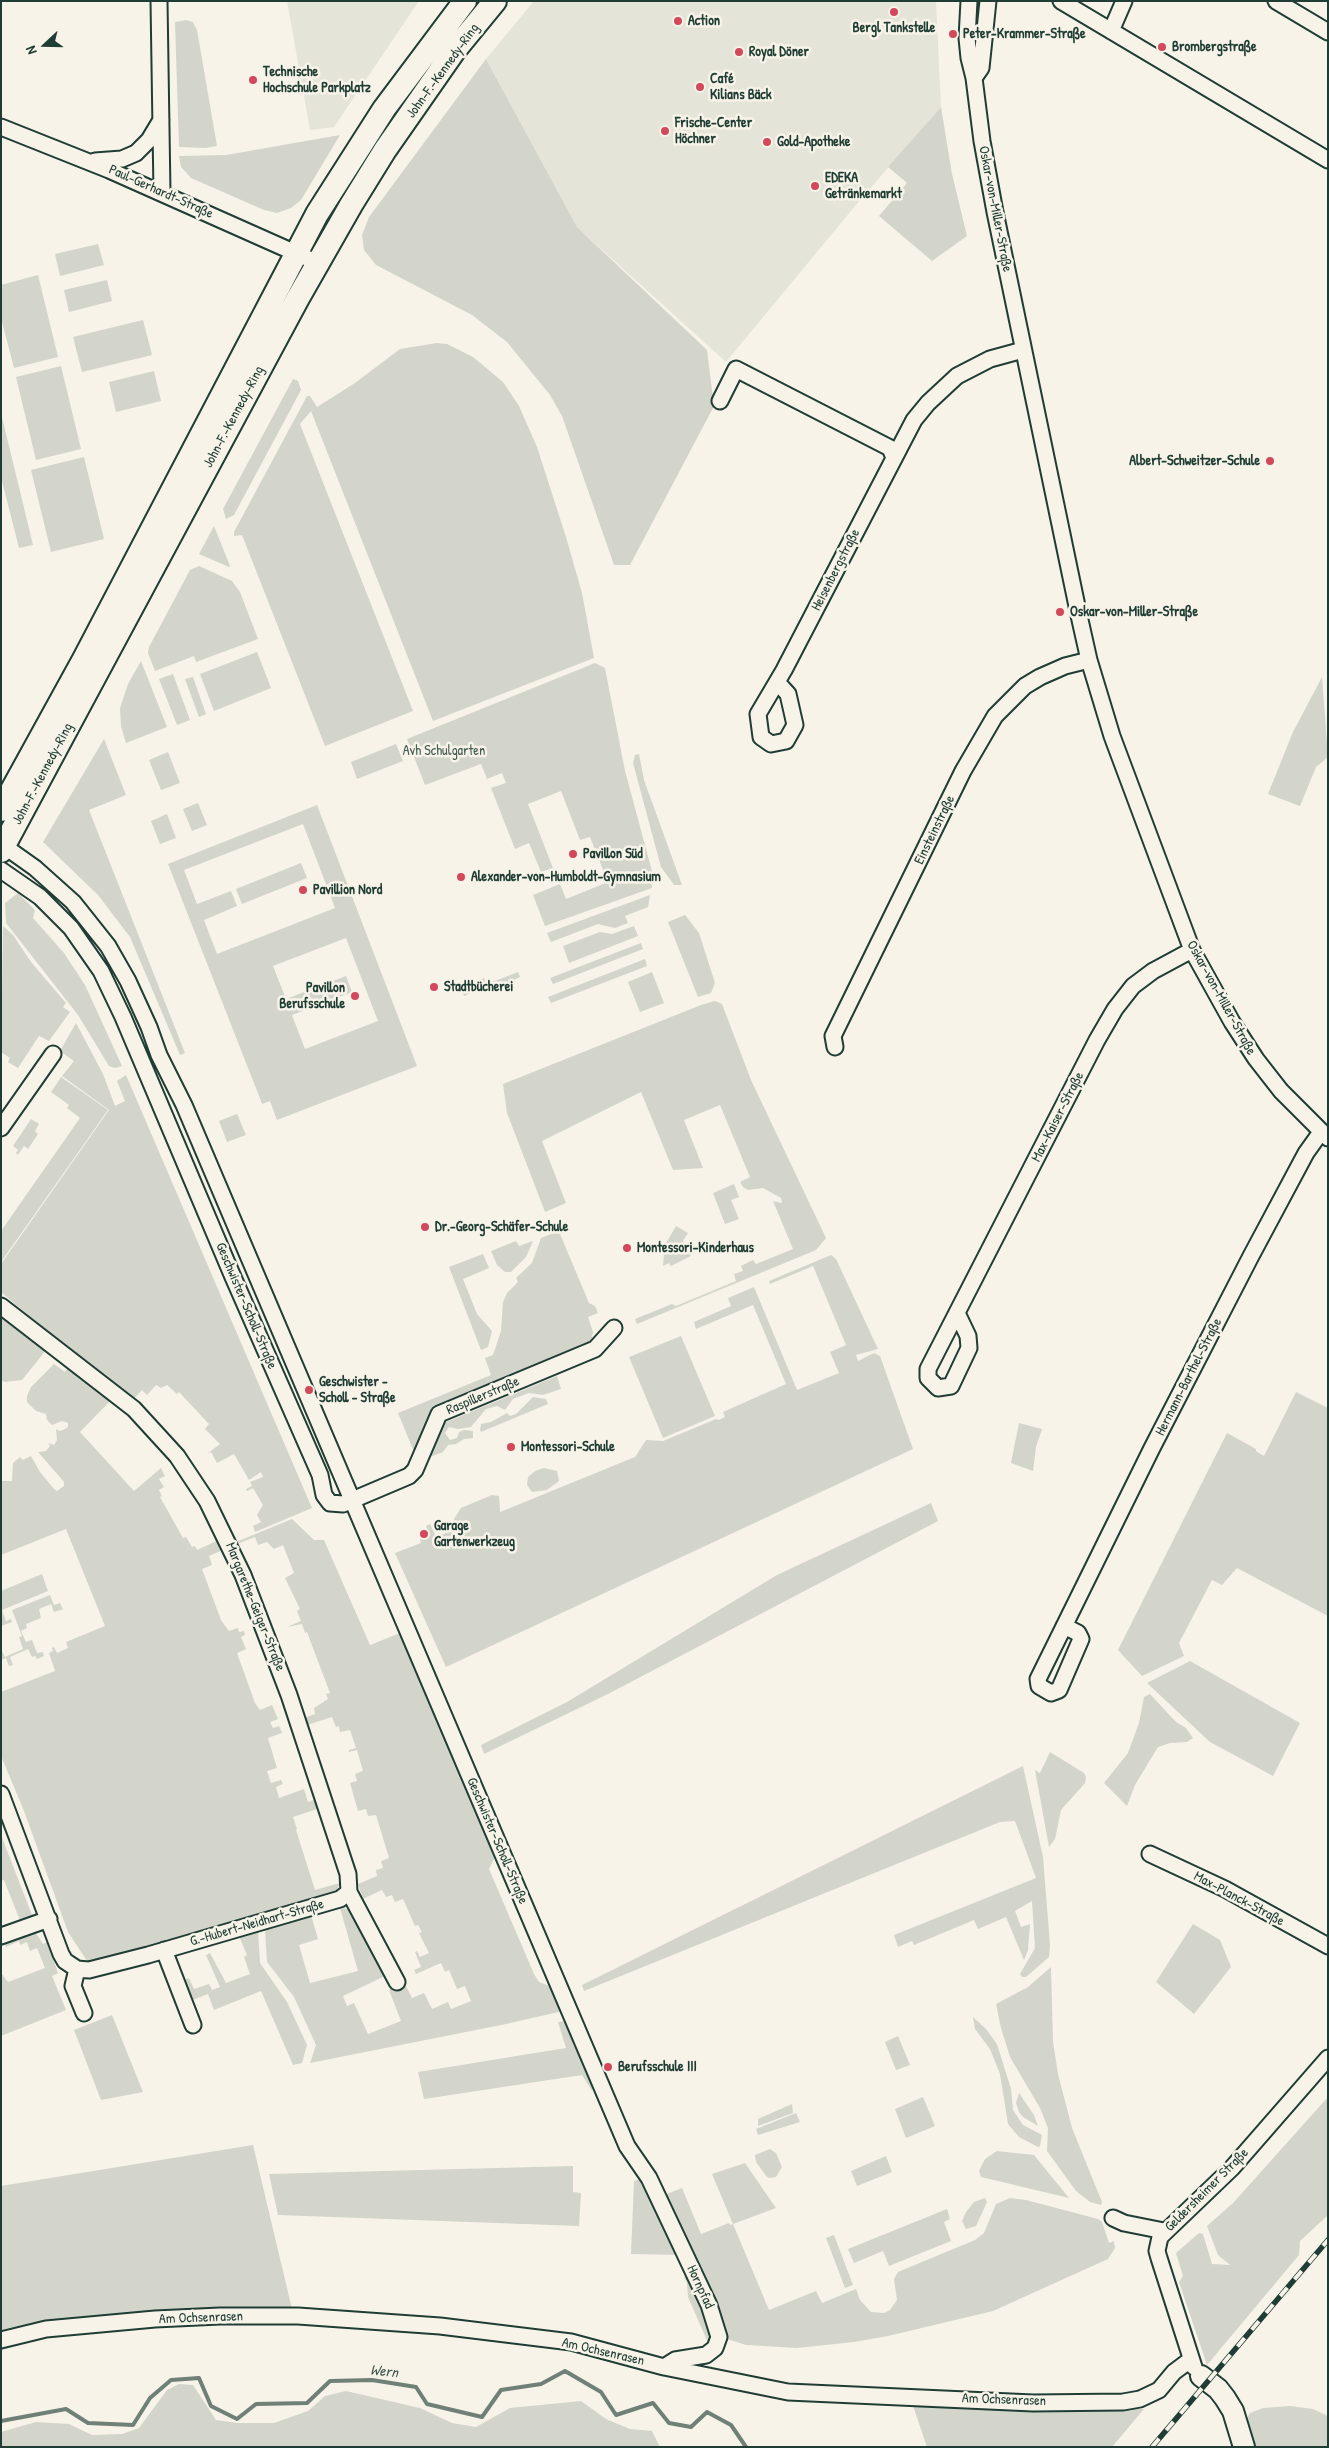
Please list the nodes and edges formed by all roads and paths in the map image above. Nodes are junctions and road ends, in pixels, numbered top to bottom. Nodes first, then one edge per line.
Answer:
1 (159, 1) edge
2 (465, 1) edge
3 (495, 1) edge
4 (969, 1) edge
5 (988, 1) edge
6 (1061, 1) edge
7 (1124, 1) edge
8 (1276, 1) edge
9 (1111, 31) junction
10 (1328, 32) edge
11 (974, 78) junction
12 (161, 119) junction
13 (1, 127) edge
14 (1328, 160) edge
15 (91, 162) junction
16 (162, 193) junction
17 (297, 253) junction
18 (318, 263) junction
19 (1023, 350) junction
20 (720, 401) dead end
21 (894, 458) junction
22 (1089, 660) junction
23 (777, 682) dead end
24 (1, 810) edge
25 (2, 847) edge
26 (1, 870) edge
27 (1192, 950) junction
28 (835, 1047) dead end
29 (53, 1054) dead end
30 (175, 1086) junction
31 (154, 1088) junction
32 (1, 1128) edge
33 (1324, 1135) edge
34 (1, 1306) edge
35 (958, 1313) dead end
36 (614, 1328) dead end
37 (351, 1500) junction
38 (1064, 1626) dead end
39 (1, 1794) edge
40 (1150, 1854) dead end
41 (349, 1892) junction
42 (49, 1919) junction
43 (1, 1936) edge
44 (1328, 1946) edge
45 (164, 1950) junction
46 (77, 1969) junction
47 (397, 1982) dead end
48 (84, 2013) dead end
49 (193, 2025) dead end
50 (1328, 2058) edge
51 (649, 2178) joint
52 (1113, 2218) dead end
53 (1164, 2231) junction
54 (1, 2340) edge
55 (664, 2367) junction
56 (1196, 2368) junction
57 (1244, 2447) edge

1 - 12 street
2 - 17 main road, John-F.-Kennedy-Ring
3 - 18 main road, John-F.-Kennedy-Ring
4 - 11 street, Oskar-von-Miller-Straße
5 - 11 street, Oskar-von-Miller-Straße
6 - 9 street
7 - 9 street
8 - 10 street
9 - 14 street
11 - 19 street, Oskar-von-Miller-Straße
12 - 15 street
12 - 16 street
13 - 15 street, Paul-Gerhardt-Straße
15 - 16 street, Paul-Gerhardt-Straße
16 - 17 street, Paul-Gerhardt-Straße
17 - 18 street, Paul-Gerhardt-Straße
17 - 24 main road, John-F.-Kennedy-Ring
18 - 25 main road, John-F.-Kennedy-Ring
19 - 21 street, Heisenbergstraße
19 - 22 street, Oskar-von-Miller-Straße
20 - 21 street
21 - 23 street, Heisenbergstraße
22 - 27 street, Oskar-von-Miller-Straße
22 - 28 street, Einsteinstraße
25 - 30 street, Geschwister-Scholl-Straße
26 - 31 street, Geschwister-Scholl-Straße
27 - 33 street, Oskar-von-Miller-Straße
27 - 35 street, Max-Kaiser-Straße
29 - 32 street
30 - 31 street
30 - 37 street, Geschwister-Scholl-Straße
31 - 37 street, Geschwister-Scholl-Straße
33 - 38 street, Hermann-Barthel-Straße
34 - 41 street, Margarethe-Geiger-Straße
36 - 37 street, Raspillerstraße
37 - 51 street, Geschwister-Scholl-Straße
39 - 42 street
40 - 44 street, Max-Planck-Straße
41 - 45 street, G.-Hubert-Neidhart-Straße
41 - 47 street, Margarethe-Geiger-Straße
42 - 43 street
42 - 46 street
45 - 46 street, G.-Hubert-Neidhart-Straße
45 - 49 street
46 - 48 street
50 - 53 street, Geldersheimer Straße
51 - 55 street, Hornpfad
52 - 53 street
53 - 56 street, Geldersheimer Straße
54 - 55 street, Am Ochsenrasen
55 - 56 street, Am Ochsenrasen
56 - 57 street

